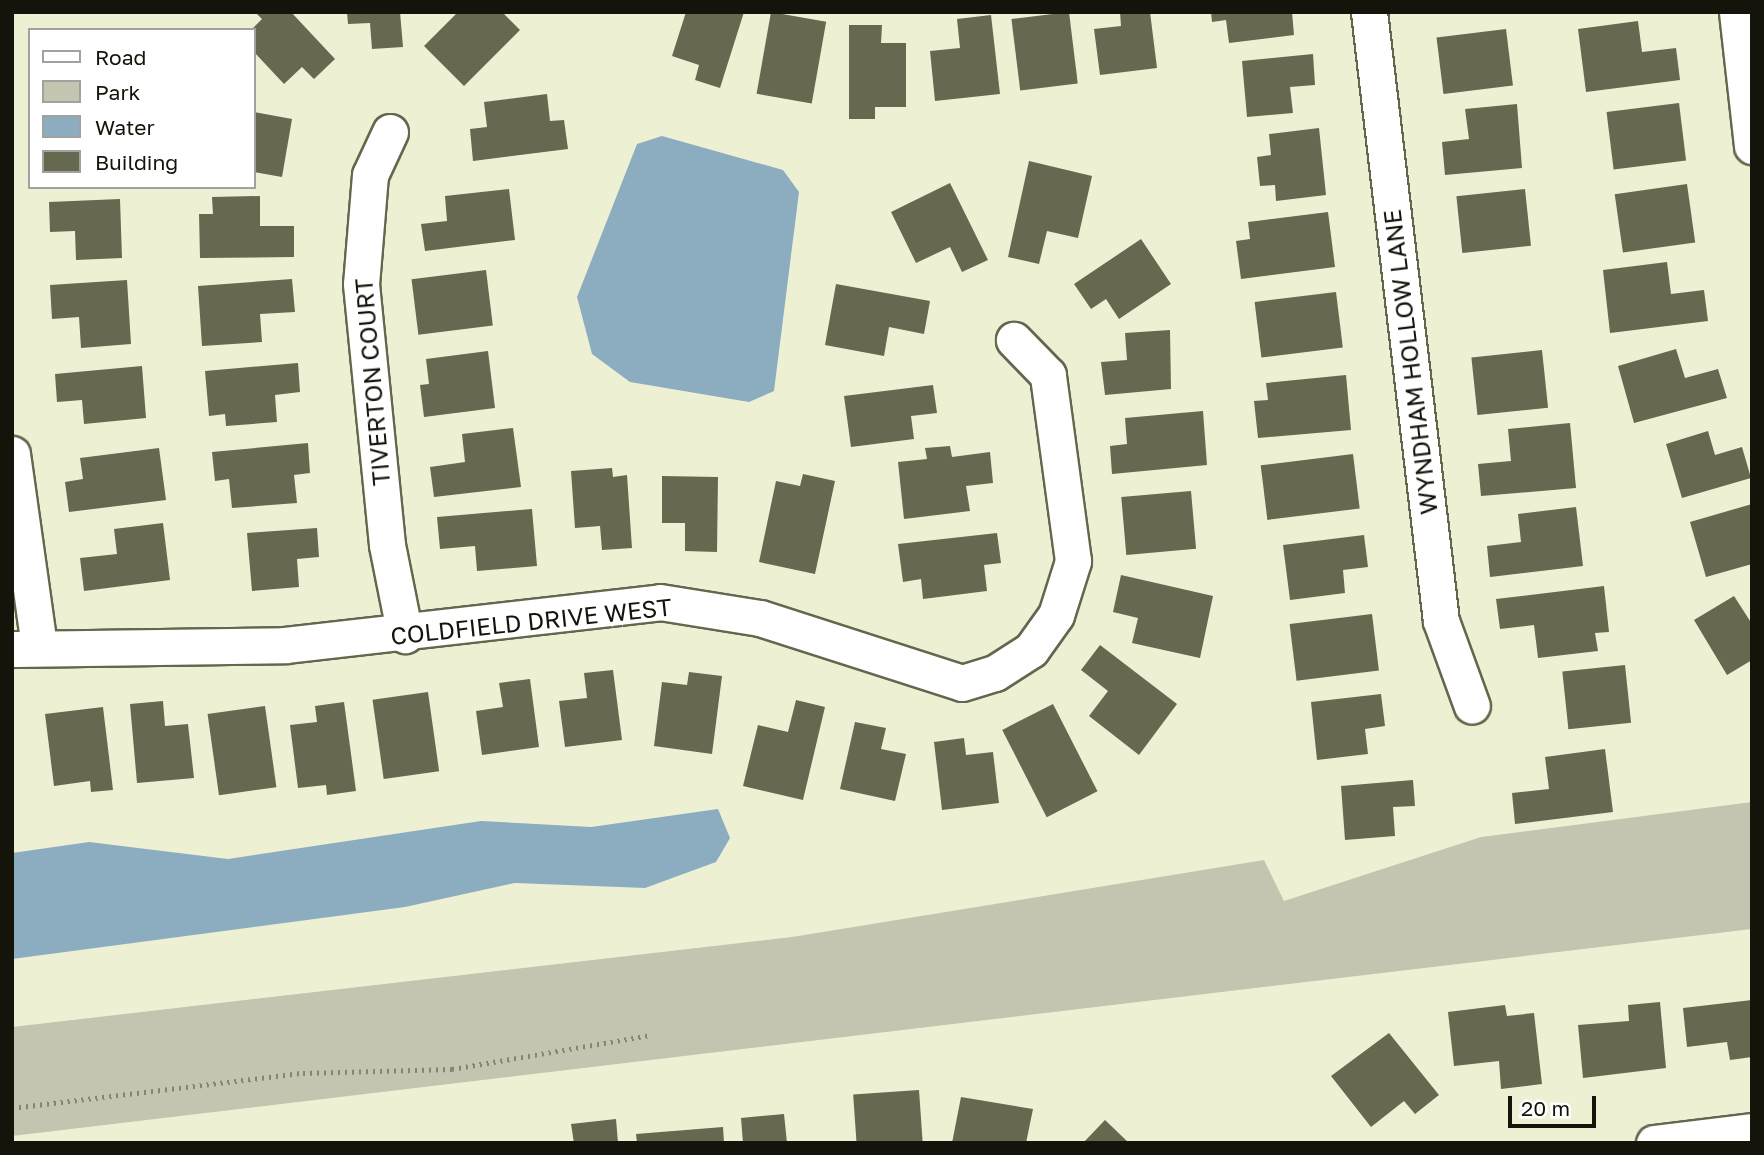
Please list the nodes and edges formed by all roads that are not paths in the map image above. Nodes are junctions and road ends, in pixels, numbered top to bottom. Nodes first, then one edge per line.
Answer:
1 (1369, 12) edge
2 (1737, 12) edge
3 (390, 132) dead end
4 (1752, 146) edge
5 (1014, 340) dead end
6 (12, 454) edge
7 (405, 635) junction
8 (26, 647) edge
9 (1472, 706) dead end
10 (1752, 1131) edge
11 (1654, 1143) edge

1 - 9 street, WYNDHAM HOLLOW LANE
2 - 4 street
3 - 7 street, TIVERTON COURT
5 - 7 street, COLDFIELD DRIVE WEST
6 - 8 street
7 - 8 street, COLDFIELD DRIVE WEST
10 - 11 street

